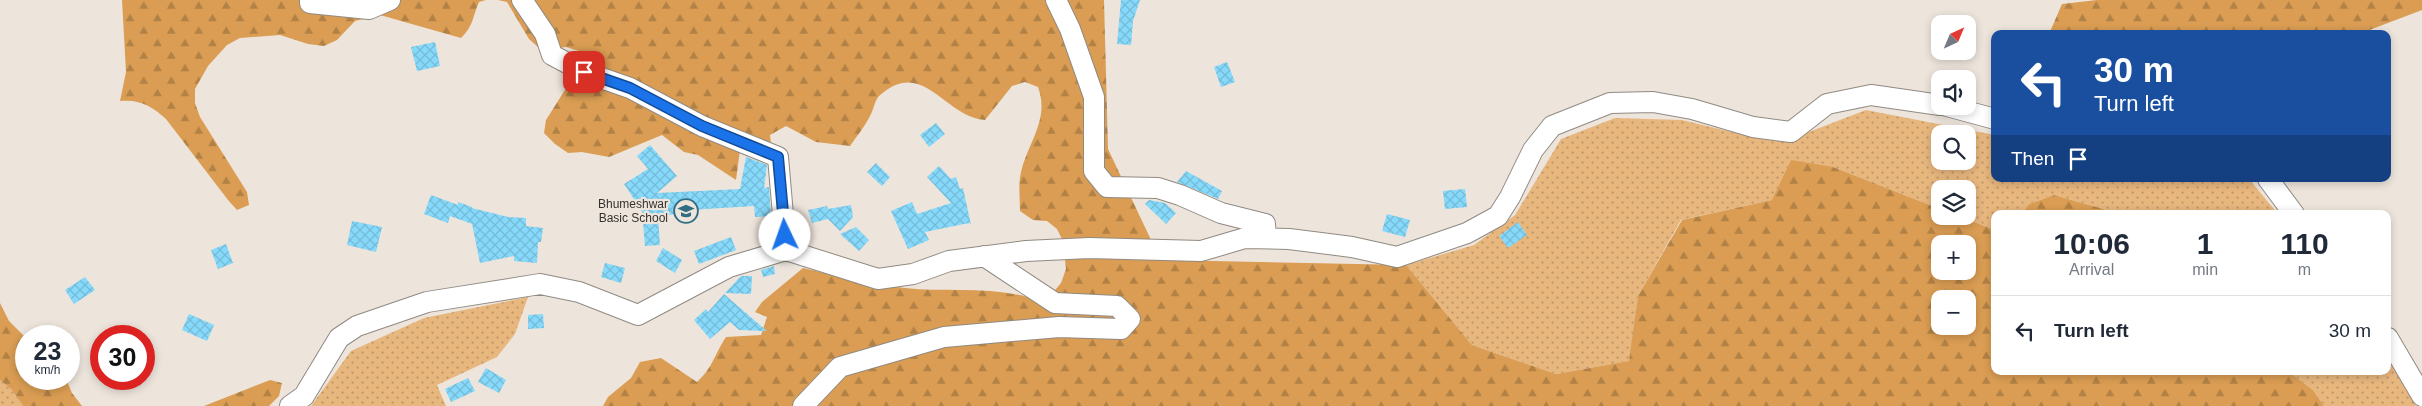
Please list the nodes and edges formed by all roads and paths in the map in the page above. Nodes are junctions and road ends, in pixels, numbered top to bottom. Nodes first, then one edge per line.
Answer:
1 (310, 0) edge
2 (390, 0) edge
3 (522, 0) edge
4 (1056, 0) edge
5 (1931, 104) edge
6 (1976, 114) edge
7 (1991, 118) edge
8 (2270, 182) edge
9 (2291, 210) edge
10 (1266, 238) junction
11 (786, 250) junction
12 (984, 256) junction
13 (2391, 343) edge
14 (2422, 396) edge
15 (290, 406) edge
16 (803, 406) edge

1 - 2 street
3 - 11 street
4 - 10 street
5 - 10 street
6 - 7 street
8 - 9 street
10 - 12 street
11 - 12 street
11 - 15 street
12 - 16 street
13 - 14 street

